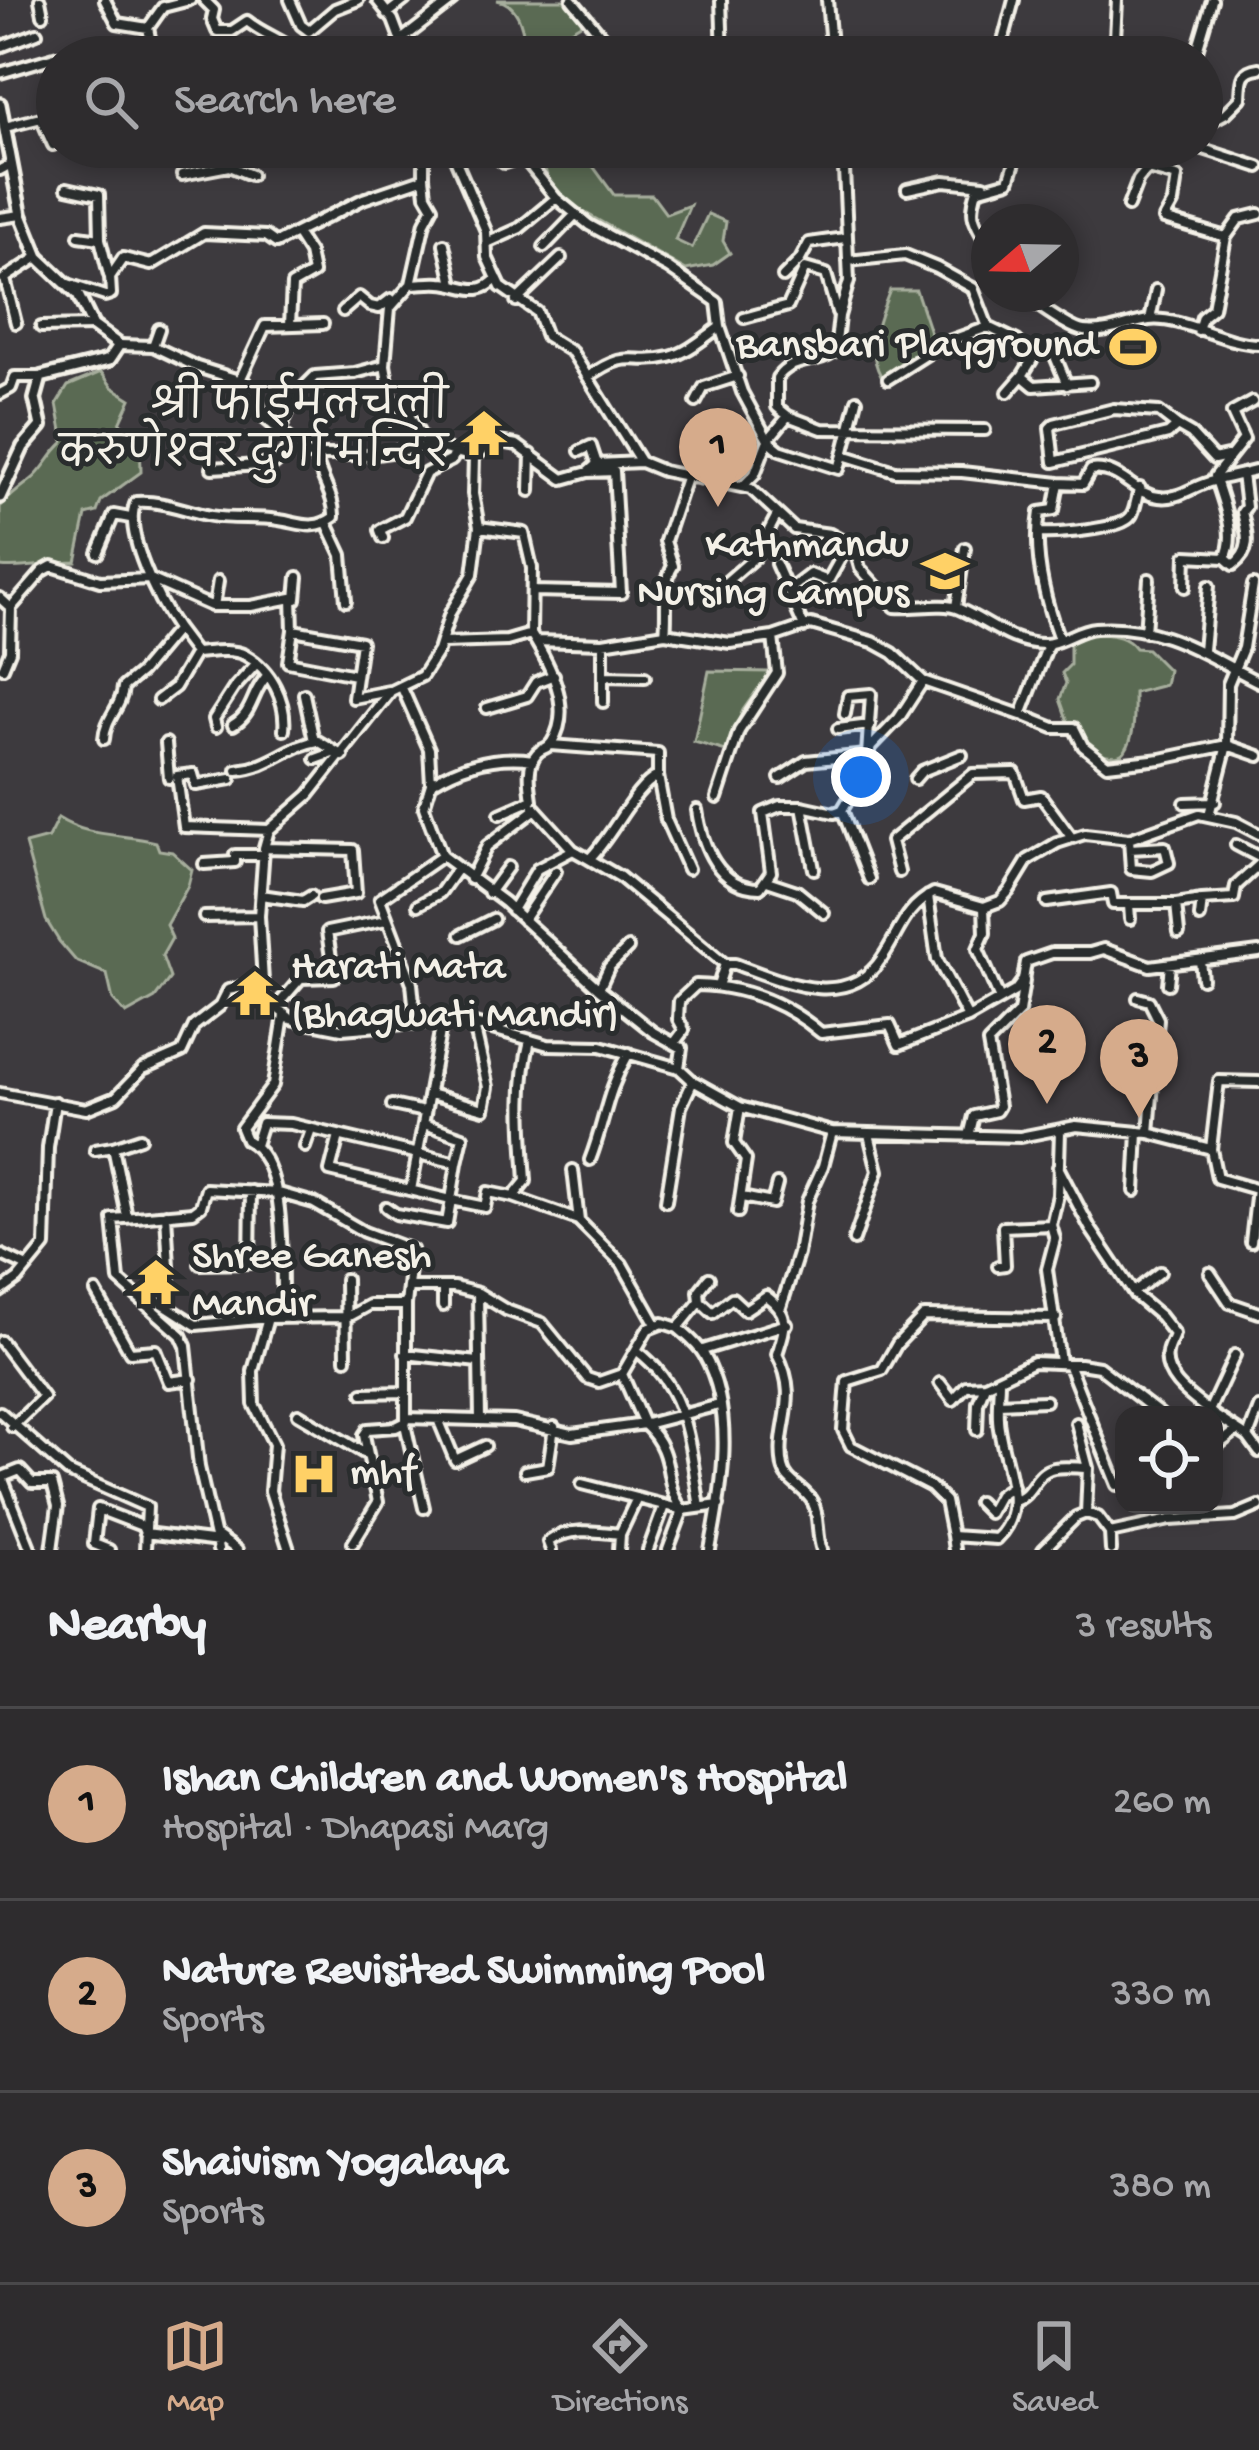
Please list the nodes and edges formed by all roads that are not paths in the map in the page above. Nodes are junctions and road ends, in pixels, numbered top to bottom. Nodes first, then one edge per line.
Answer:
1 (40, 0) edge
2 (105, 0) edge
3 (190, 0) edge
4 (204, 0) edge
5 (290, 0) edge
6 (358, 0) edge
7 (377, 0) edge
8 (405, 0) edge
9 (453, 0) edge
10 (572, 0) edge
11 (721, 0) edge
12 (827, 0) edge
13 (1014, 0) edge
14 (1117, 0) edge
15 (1212, 0) edge
16 (387, 14) junction
17 (44, 15) dead end
18 (148, 28) junction
19 (37, 33) dead end
20 (150, 36) edge
21 (268, 36) edge
22 (398, 36) edge
23 (405, 36) edge
24 (602, 36) edge
25 (722, 36) edge
26 (830, 36) edge
27 (1004, 36) edge
28 (1115, 36) edge
29 (1202, 36) edge
30 (0, 47) edge
31 (36, 62) edge
32 (1259, 68) edge
33 (0, 73) edge
34 (0, 104) edge
35 (1223, 115) edge
36 (36, 119) edge
37 (5, 127) junction
38 (1223, 155) edge
39 (5, 167) edge
40 (1259, 167) edge
41 (219, 168) edge
42 (234, 168) edge
43 (423, 168) edge
44 (457, 168) edge
45 (535, 168) edge
46 (843, 168) edge
47 (1013, 168) edge
48 (1147, 169) joint
49 (182, 175) dead end
50 (251, 175) dead end
51 (424, 177) junction
52 (985, 185) junction
53 (67, 188) dead end
54 (907, 189) dead end
55 (556, 198) junction
56 (974, 204) edge
57 (1128, 206) dead end
58 (21, 214) junction
59 (576, 214) junction
60 (1259, 214) edge
61 (0, 218) edge
62 (296, 233) junction
63 (79, 236) dead end
64 (1226, 237) junction
65 (844, 238) junction
66 (100, 239) junction
67 (489, 242) junction
68 (444, 244) dead end
69 (544, 247) dead end
70 (38, 256) junction
71 (561, 258) dead end
72 (848, 261) junction
73 (110, 277) junction
74 (783, 277) dead end
75 (497, 278) junction
76 (2, 280) edge
77 (67, 284) junction
78 (454, 285) junction
79 (407, 288) junction
80 (1156, 290) dead end
81 (516, 301) junction
82 (343, 311) dead end
83 (1052, 312) edge
84 (839, 316) junction
85 (744, 317) dead end
86 (1150, 320) junction
87 (16, 323) dead end
88 (290, 324) junction
89 (323, 324) dead end
90 (93, 326) junction
91 (41, 327) dead end
92 (720, 327) junction
93 (988, 327) junction
94 (159, 329) dead end
95 (1200, 331) junction
96 (1259, 344) edge
97 (119, 345) junction
98 (153, 346) junction
99 (1030, 357) junction
100 (385, 365) junction
101 (589, 376) junction
102 (738, 376) junction
103 (1022, 376) junction
104 (41, 377) junction
105 (888, 379) dead end
106 (240, 380) junction
107 (1090, 382) dead end
108 (1067, 385) junction
109 (1008, 392) dead end
110 (0, 394) edge
111 (857, 400) dead end
112 (696, 402) dead end
113 (1252, 402) dead end
114 (788, 416) junction
115 (1177, 426) junction
116 (848, 427) junction
117 (985, 430) dead end
118 (279, 434) junction
119 (768, 440) junction
120 (292, 445) junction
121 (427, 446) junction
122 (580, 451) dead end
123 (455, 452) junction
124 (1232, 453) junction
125 (531, 454) junction
126 (843, 454) junction
127 (1088, 455) junction
128 (316, 456) junction
129 (474, 457) junction
130 (641, 462) junction
131 (597, 464) junction
132 (212, 468) dead end
133 (1091, 470) junction
134 (1259, 470) edge
135 (588, 472) junction
136 (1242, 474) junction
137 (687, 475) junction
138 (1216, 480) junction
139 (1059, 483) junction
140 (743, 486) junction
141 (1140, 488) junction
142 (530, 490) dead end
143 (0, 497) edge
144 (777, 515) junction
145 (130, 518) junction
146 (326, 523) junction
147 (479, 527) junction
148 (1038, 533) junction
149 (383, 538) dead end
150 (848, 545) junction
151 (965, 548) dead end
152 (98, 553) dead end
153 (1225, 559) junction
154 (776, 564) dead end
155 (298, 577) dead end
156 (1149, 578) dead end
157 (150, 579) junction
158 (218, 581) dead end
159 (1252, 585) dead end
160 (1210, 586) dead end
161 (1185, 587) dead end
162 (789, 590) junction
163 (533, 591) junction
164 (734, 594) dead end
165 (0, 598) edge
166 (296, 600) junction
167 (346, 601) dead end
168 (214, 606) junction
169 (956, 607) junction
170 (10, 608) junction
171 (804, 627) junction
172 (177, 629) junction
173 (293, 630) junction
174 (1145, 632) junction
175 (665, 633) junction
176 (772, 637) junction
177 (533, 638) junction
178 (1059, 640) junction
179 (442, 643) junction
180 (603, 643) junction
181 (1048, 645) junction
182 (1203, 650) junction
183 (196, 653) junction
184 (256, 664) junction
185 (4, 668) dead end
186 (1232, 668) junction
187 (268, 675) junction
188 (355, 675) junction
189 (554, 675) junction
190 (604, 676) junction
191 (646, 677) dead end
192 (923, 681) junction
193 (1259, 682) edge
194 (402, 688) junction
195 (391, 691) junction
196 (304, 694) dead end
197 (158, 700) dead end
198 (603, 702) dead end
199 (487, 708) dead end
200 (845, 714) dead end
201 (1022, 715) junction
202 (232, 725) dead end
203 (870, 725) junction
204 (216, 727) dead end
205 (838, 729) dead end
206 (284, 730) dead end
207 (104, 739) dead end
208 (314, 741) junction
209 (166, 743) dead end
210 (550, 745) junction
211 (1227, 745) junction
212 (339, 754) junction
213 (962, 754) dead end
214 (867, 755) junction
215 (1259, 755) edge
216 (316, 759) dead end
217 (533, 760) junction
218 (658, 776) junction
219 (173, 777) junction
220 (780, 778) dead end
221 (915, 778) dead end
222 (158, 781) dead end
223 (431, 784) junction
224 (717, 798) dead end
225 (1185, 802) dead end
226 (1215, 802) junction
227 (534, 805) junction
228 (802, 806) junction
229 (698, 809) dead end
230 (842, 810) junction
231 (500, 814) dead end
232 (1209, 815) junction
233 (269, 830) junction
234 (1259, 834) edge
235 (1072, 838) junction
236 (1129, 844) junction
237 (1236, 845) dead end
238 (573, 850) junction
239 (264, 851) junction
240 (442, 856) junction
241 (589, 859) junction
242 (1259, 861) edge
243 (204, 864) dead end
244 (508, 867) dead end
245 (457, 869) junction
246 (688, 869) dead end
247 (814, 869) dead end
248 (556, 871) dead end
249 (899, 872) dead end
250 (470, 879) junction
251 (869, 879) dead end
252 (767, 881) junction
253 (489, 893) junction
254 (261, 895) junction
255 (310, 896) dead end
256 (928, 896) junction
257 (322, 899) dead end
258 (1202, 900) junction
259 (1047, 902) dead end
260 (418, 904) dead end
261 (1176, 904) junction
262 (1129, 905) junction
263 (984, 907) junction
264 (512, 910) junction
265 (824, 913) dead end
266 (259, 916) junction
267 (204, 917) dead end
268 (1200, 917) dead end
269 (493, 919) dead end
270 (386, 920) junction
271 (523, 920) junction
272 (1130, 920) dead end
273 (1179, 933) dead end
274 (461, 935) dead end
275 (628, 948) dead end
276 (1259, 952) edge
277 (1200, 960) junction
278 (725, 964) junction
279 (1170, 964) junction
280 (1202, 979) dead end
281 (1024, 980) junction
282 (261, 983) junction
283 (1168, 985) dead end
284 (718, 986) junction
285 (599, 989) junction
286 (999, 997) junction
287 (1138, 998) dead end
288 (274, 1008) junction
289 (284, 1015) junction
290 (968, 1018) junction
291 (442, 1021) junction
292 (416, 1024) junction
293 (474, 1025) junction
294 (530, 1040) junction
295 (675, 1042) junction
296 (629, 1053) junction
297 (679, 1068) junction
298 (693, 1081) junction
299 (1259, 1082) edge
300 (0, 1093) edge
301 (430, 1094) junction
302 (55, 1102) junction
303 (392, 1106) dead end
304 (740, 1107) junction
305 (424, 1112) junction
306 (424, 1124) junction
307 (311, 1130) junction
308 (1060, 1131) junction
309 (832, 1132) junction
310 (1143, 1132) junction
311 (869, 1134) junction
312 (339, 1136) junction
313 (969, 1136) junction
314 (140, 1138) dead end
315 (255, 1145) junction
316 (113, 1147) junction
317 (305, 1147) dead end
318 (1211, 1149) junction
319 (95, 1150) dead end
320 (418, 1153) junction
321 (590, 1160) dead end
322 (457, 1162) junction
323 (1058, 1167) junction
324 (573, 1170) dead end
325 (777, 1184) dead end
326 (411, 1190) junction
327 (1258, 1190) edge
328 (251, 1191) junction
329 (1135, 1191) dead end
330 (279, 1193) junction
331 (513, 1197) junction
332 (742, 1197) junction
333 (452, 1200) junction
334 (666, 1201) dead end
335 (386, 1208) dead end
336 (738, 1212) dead end
337 (166, 1214) junction
338 (127, 1216) junction
339 (579, 1221) junction
340 (1051, 1225) junction
341 (854, 1240) dead end
342 (1251, 1242) dead end
343 (0, 1254) edge
344 (200, 1264) dead end
345 (998, 1266) dead end
346 (27, 1267) junction
347 (1160, 1272) dead end
348 (1210, 1273) dead end
349 (709, 1278) dead end
350 (345, 1279) dead end
351 (170, 1284) dead end
352 (282, 1287) dead end
353 (408, 1287) junction
354 (443, 1287) junction
355 (0, 1292) edge
356 (96, 1292) dead end
357 (1134, 1292) junction
358 (478, 1293) junction
359 (138, 1298) junction
360 (700, 1301) junction
361 (406, 1305) junction
362 (443, 1306) dead end
363 (781, 1307) junction
364 (1259, 1313) edge
365 (347, 1317) junction
366 (268, 1318) junction
367 (1056, 1318) junction
368 (656, 1324) junction
369 (787, 1324) junction
370 (678, 1328) junction
371 (1, 1341) edge
372 (702, 1350) junction
373 (636, 1351) junction
374 (405, 1354) junction
375 (1235, 1355) dead end
376 (346, 1359) dead end
377 (478, 1362) junction
378 (1064, 1364) junction
379 (622, 1374) junction
380 (999, 1378) junction
381 (191, 1379) junction
382 (940, 1383) dead end
383 (985, 1385) junction
384 (406, 1392) junction
385 (363, 1393) dead end
386 (1046, 1400) dead end
387 (999, 1403) junction
388 (719, 1405) junction
389 (1150, 1406) edge
390 (1204, 1406) edge
391 (1215, 1406) edge
392 (1259, 1408) edge
393 (0, 1412) edge
394 (298, 1414) dead end
395 (683, 1414) junction
396 (438, 1419) junction
397 (406, 1420) junction
398 (480, 1420) junction
399 (1223, 1422) edge
400 (1076, 1423) dead end
401 (644, 1424) junction
402 (12, 1427) junction
403 (554, 1427) junction
404 (977, 1430) dead end
405 (1236, 1431) junction
406 (1248, 1437) junction
407 (1223, 1441) edge
408 (485, 1446) dead end
409 (1259, 1452) edge
410 (365, 1454) junction
411 (1088, 1468) junction
412 (525, 1471) dead end
413 (1, 1478) edge
414 (1115, 1480) edge
415 (582, 1484) dead end
416 (1012, 1486) junction
417 (636, 1500) junction
418 (1014, 1501) junction
419 (978, 1502) dead end
420 (719, 1505) junction
421 (664, 1506) junction
422 (1259, 1506) edge
423 (700, 1507) junction
424 (424, 1508) dead end
425 (683, 1510) junction
426 (1086, 1513) junction
427 (145, 1533) junction
428 (1110, 1533) junction
429 (620, 1534) junction
430 (952, 1536) junction
431 (218, 1543) edge
432 (353, 1543) dead end
433 (31, 1550) edge
434 (52, 1550) edge
435 (109, 1550) edge
436 (145, 1550) edge
437 (237, 1550) edge
438 (289, 1550) edge
439 (551, 1550) edge
440 (619, 1550) edge
441 (648, 1550) edge
442 (668, 1550) edge
443 (710, 1550) edge
444 (819, 1550) edge
445 (954, 1550) edge
446 (1043, 1550) edge
447 (1111, 1550) edge

1 - 17 street
2 - 18 street
3 - 18 street
4 - 21 street
5 - 6 street
7 - 16 street
8 - 16 street
9 - 23 street
10 - 24 street
11 - 25 street
12 - 26 street
13 - 27 street
14 - 28 street
15 - 29 street
16 - 22 street
18 - 20 street
19 - 30 street
31 - 33 street
32 - 35 street
34 - 37 street
36 - 37 street
37 - 39 street
38 - 40 street
39 - 58 street
41 - 49 street
42 - 50 street
43 - 51 street
44 - 67 street
45 - 55 street
46 - 65 street
47 - 52 street
48 - 57 street
48 - 64 street
51 - 62 street
51 - 79 street
52 - 54 street
52 - 56 street
53 - 66 street
55 - 59 street
55 - 67 street
58 - 61 street
58 - 70 street
59 - 69 street
59 - 92 street
60 - 64 street
62 - 73 street
62 - 88 street
63 - 66 street
64 - 95 street
65 - 72 street
65 - 74 street
66 - 73 street
67 - 75 street
68 - 78 street
70 - 76 street
70 - 77 street
71 - 81 street
72 - 84 street
72 - 93 street
73 - 77 street
75 - 78 street
75 - 81 street
76 - 87 street
77 - 90 street
78 - 79 street
79 - 82 street
79 - 100 street
80 - 86 street
81 - 101 street
83 - 86 street
84 - 85 street
84 - 114 street
86 - 95 street
88 - 89 street
88 - 106 street
90 - 91 street
90 - 97 street
92 - 101 street
92 - 102 street
93 - 99 street
93 - 105 street
94 - 98 street
95 - 96 street
97 - 98 street
97 - 104 street
98 - 106 street
99 - 103 street
99 - 108 street
100 - 118 street
100 - 121 street
101 - 130 street
102 - 112 street
102 - 119 street
103 - 108 street
103 - 109 street
104 - 110 street
104 - 143 street
106 - 118 street
107 - 108 street
111 - 116 street
113 - 124 street
114 - 116 street
114 - 119 street
115 - 124 street
115 - 127 street
115 - 127 street
116 - 117 street
116 - 126 street
118 - 120 street
119 - 126 street
119 - 140 street
120 - 128 street
120 - 132 street
121 - 123 street
121 - 128 street
122 - 131 street
123 - 129 street
123 - 149 street
124 - 138 street
125 - 129 street
125 - 135 street
125 - 142 street
126 - 139 street
127 - 133 street
128 - 146 street
129 - 147 street
130 - 131 street
130 - 137 street
131 - 135 street
133 - 139 street
133 - 141 street
134 - 136 street
135 - 163 street
136 - 138 street
136 - 153 street
137 - 140 street
137 - 175 street
138 - 141 street
138 - 153 street
139 - 148 street
140 - 144 street
141 - 148 street
144 - 150 street
144 - 164 street
145 - 146 street
145 - 152 street
145 - 157 street
146 - 167 street
147 - 163 street
147 - 179 street
148 - 178 street
150 - 162 street
150 - 169 street
151 - 169 street
153 - 161 street
154 - 162 street
155 - 166 street
156 - 174 street
157 - 168 street
157 - 170 street
157 - 172 street
158 - 168 street
159 - 186 street
160 - 182 street
162 - 171 street
163 - 177 street
165 - 170 street
166 - 168 street
166 - 173 street
169 - 181 street
170 - 185 street
171 - 176 street
171 - 192 street
172 - 183 street
172 - 207 street
173 - 188 street
173 - 188 street
174 - 178 street
174 - 182 street
175 - 176 street
175 - 180 street
176 - 224 street
177 - 179 street
177 - 180 street
177 - 189 street
178 - 181 street
179 - 194 street
180 - 190 street
181 - 201 street
182 - 186 street
183 - 184 street
183 - 197 street
184 - 187 street
184 - 204 street
186 - 193 street
186 - 211 street
187 - 202 street
187 - 206 street
188 - 195 street
189 - 199 street
189 - 210 street
190 - 191 street
190 - 198 street
192 - 201 street
192 - 214 street
194 - 195 street
194 - 223 street
195 - 212 street
196 - 208 street
200 - 203 street
201 - 211 street
203 - 205 street
203 - 214 street
208 - 212 street
208 - 219 street
209 - 219 street
210 - 217 street
210 - 218 street
211 - 215 street
211 - 226 street
212 - 216 street
212 - 233 street
213 - 221 street
214 - 220 street
214 - 230 street
217 - 223 street
217 - 227 street
218 - 241 street
218 - 246 street
219 - 222 street
219 - 233 street
223 - 240 street
225 - 226 street
226 - 232 street
227 - 231 street
227 - 238 street
227 - 250 street
228 - 230 street
228 - 247 street
228 - 252 street
229 - 252 street
230 - 251 street
232 - 234 street
232 - 236 street
233 - 239 street
235 - 236 street
235 - 249 street
235 - 263 street
236 - 236 street
237 - 242 street
238 - 241 street
238 - 264 street
239 - 243 street
239 - 254 street
239 - 257 street
240 - 245 street
240 - 270 street
241 - 278 street
242 - 258 street
244 - 253 street
245 - 250 street
245 - 260 street
248 - 271 street
250 - 253 street
252 - 265 street
253 - 264 street
254 - 255 street
254 - 266 street
256 - 263 street
256 - 278 street
256 - 290 street
258 - 261 street
258 - 268 street
259 - 262 street
261 - 262 street
261 - 273 street
262 - 272 street
263 - 286 street
264 - 271 street
266 - 267 street
266 - 282 street
269 - 274 street
270 - 288 street
270 - 292 street
271 - 285 street
275 - 285 street
276 - 277 street
277 - 279 street
277 - 280 street
278 - 284 street
279 - 281 street
279 - 283 street
281 - 286 street
281 - 313 street
282 - 288 street
282 - 302 street
284 - 290 street
284 - 295 street
285 - 295 street
286 - 290 street
287 - 310 street
288 - 289 street
289 - 292 street
289 - 315 street
291 - 292 street
291 - 293 street
291 - 301 street
293 - 294 street
293 - 301 street
294 - 296 street
294 - 331 street
295 - 297 street
296 - 297 street
296 - 321 street
297 - 298 street
298 - 304 street
298 - 334 street
299 - 318 street
300 - 302 street
301 - 305 street
302 - 346 street
303 - 305 street
304 - 309 street
304 - 332 street
305 - 306 street
306 - 320 street
306 - 322 street
307 - 312 street
307 - 315 street
307 - 317 street
308 - 310 street
308 - 313 street
308 - 323 street
309 - 311 street
309 - 363 street
310 - 318 street
310 - 329 street
311 - 313 street
311 - 341 street
312 - 320 street
312 - 326 street
314 - 316 street
315 - 330 street
316 - 319 street
316 - 338 street
318 - 327 street
320 - 322 street
320 - 326 street
322 - 333 street
323 - 340 street
323 - 357 street
324 - 339 street
325 - 332 street
326 - 333 street
327 - 342 street
328 - 330 street
328 - 337 street
328 - 344 street
330 - 352 street
330 - 353 street
331 - 333 street
331 - 339 street
332 - 336 street
333 - 335 street
337 - 338 street
337 - 351 street
338 - 359 street
339 - 368 street
340 - 345 street
340 - 367 street
343 - 346 street
346 - 355 street
347 - 357 street
348 - 364 street
349 - 360 street
350 - 365 street
353 - 354 street
353 - 361 street
354 - 358 street
354 - 362 street
356 - 381 street
357 - 390 street
358 - 377 street
358 - 379 street
359 - 366 street
359 - 381 street
360 - 363 street
360 - 370 street
361 - 365 street
361 - 374 street
363 - 369 street
365 - 366 street
365 - 376 street
366 - 438 street
367 - 378 street
367 - 430 street
368 - 370 street
368 - 373 street
369 - 372 street
369 - 444 street
370 - 372 street
371 - 402 street
372 - 388 street
373 - 379 street
373 - 395 street
374 - 377 street
374 - 384 street
375 - 391 street
377 - 398 street
378 - 380 street
378 - 389 street
378 - 414 street
379 - 401 street
380 - 383 street
380 - 387 street
381 - 431 street
382 - 383 street
383 - 404 street
384 - 385 street
384 - 397 street
386 - 387 street
387 - 416 street
388 - 395 street
388 - 420 street
392 - 406 street
393 - 402 street
394 - 410 street
395 - 401 street
395 - 423 street
396 - 397 street
396 - 398 street
396 - 408 street
397 - 410 street
397 - 424 street
398 - 403 street
399 - 405 street
400 - 411 street
401 - 403 street
401 - 425 street
402 - 427 street
403 - 412 street
405 - 406 street
405 - 407 street
406 - 409 street
410 - 432 street
411 - 418 street
411 - 426 street
413 - 433 street
413 - 434 street
415 - 417 street
416 - 418 street
416 - 419 street
417 - 421 street
417 - 429 street
418 - 430 street
420 - 423 street
420 - 443 street
421 - 425 street
421 - 441 street
422 - 428 street
423 - 425 street
425 - 442 street
426 - 428 street
426 - 446 street
427 - 431 street
427 - 435 street
427 - 436 street
428 - 447 street
429 - 439 street
429 - 440 street
430 - 445 street
431 - 437 street

